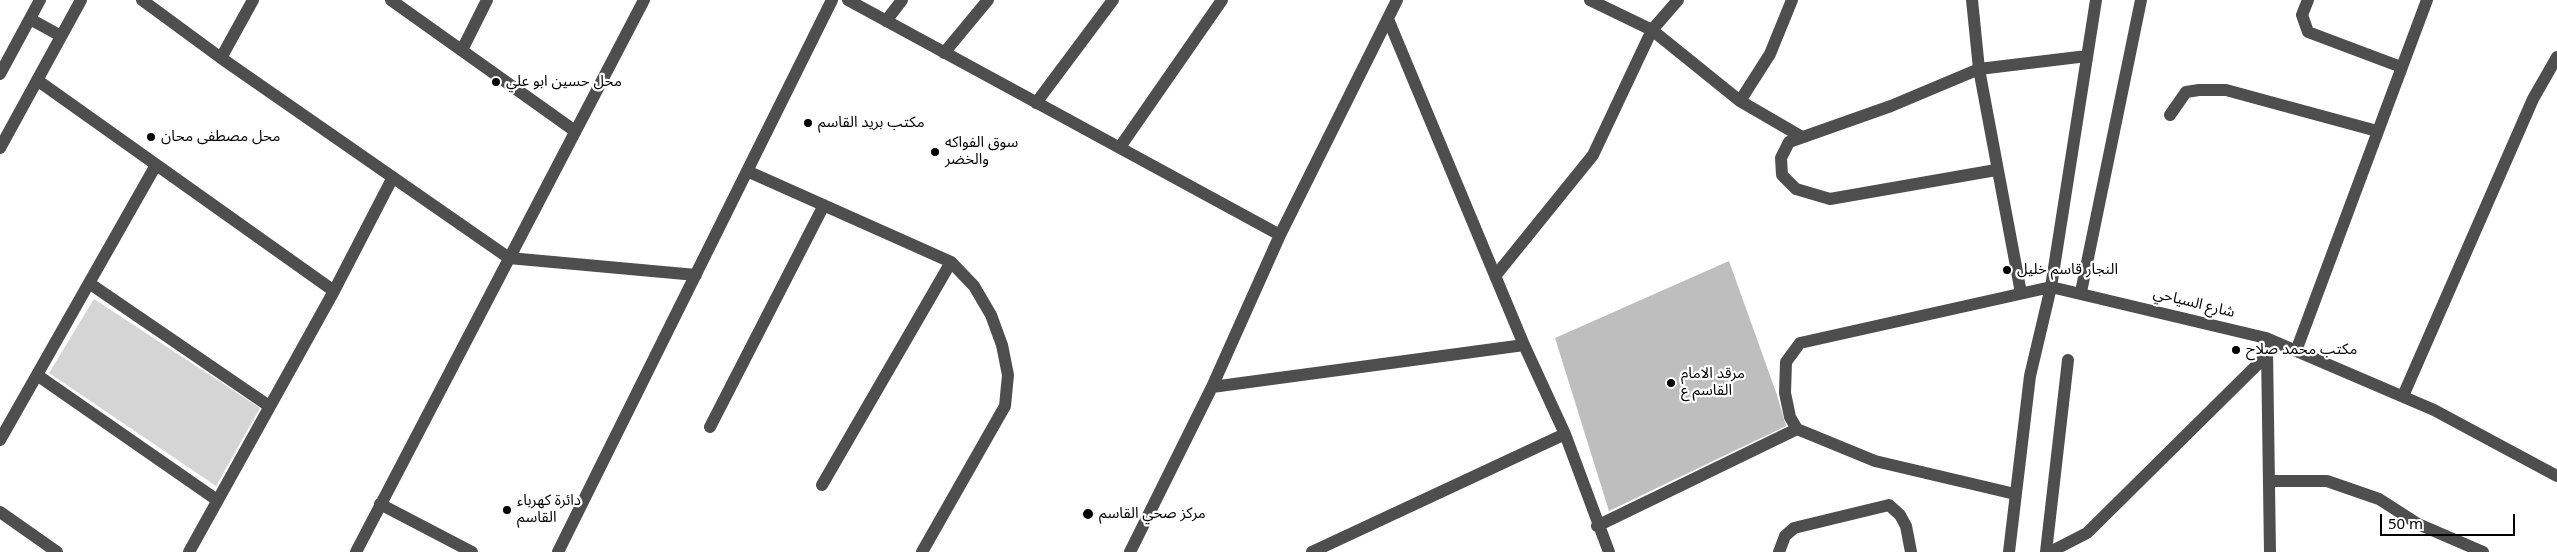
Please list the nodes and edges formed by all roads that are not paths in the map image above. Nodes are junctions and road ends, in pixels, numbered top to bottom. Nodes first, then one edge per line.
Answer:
1 (40, 0) edge
2 (81, 0) edge
3 (142, 0) edge
4 (253, 0) edge
5 (391, 0) edge
6 (487, 0) edge
7 (644, 0) edge
8 (832, 0) edge
9 (848, 0) edge
10 (902, 0) edge
11 (988, 0) edge
12 (1113, 0) edge
13 (1222, 0) edge
14 (1397, 0) edge
15 (1590, 0) edge
16 (1678, 0) edge
17 (1792, 0) edge
18 (1972, 0) edge
19 (2096, 0) edge
20 (2141, 0) edge
21 (2308, 0) edge
22 (2427, 0) edge
23 (30, 19) junction
24 (1388, 19) junction
25 (886, 21) junction
26 (1652, 30) junction
27 (61, 36) junction
28 (462, 50) junction
29 (944, 52) junction
30 (2087, 56) junction
31 (2557, 57) edge
32 (221, 58) junction
33 (2401, 67) junction
34 (1979, 69) junction
35 (0, 74) edge
36 (37, 80) junction
37 (1740, 101) junction
38 (1036, 103) junction
39 (2170, 115) dead end
40 (2377, 131) junction
41 (575, 132) junction
42 (1802, 136) junction
43 (1120, 147) junction
44 (0, 148) edge
45 (156, 165) junction
46 (1996, 170) junction
47 (747, 171) junction
48 (393, 177) junction
49 (824, 206) junction
50 (1280, 235) junction
51 (509, 258) junction
52 (951, 262) junction
53 (696, 275) junction
54 (1496, 275) junction
55 (89, 283) junction
56 (2051, 287) junction
57 (334, 290) junction
58 (2081, 292) junction
59 (2021, 293) junction
60 (2266, 338) junction
61 (1524, 345) junction
62 (2296, 351) junction
63 (2267, 355) junction
64 (2068, 360) dead end
65 (37, 375) junction
66 (1212, 387) junction
67 (2403, 396) junction
68 (269, 406) junction
69 (710, 427) dead end
70 (1797, 429) junction
71 (1565, 434) junction
72 (0, 440) edge
73 (2557, 476) edge
74 (2269, 481) junction
75 (822, 485) dead end
76 (2015, 494) junction
77 (218, 500) junction
78 (380, 504) junction
79 (0, 512) edge
80 (1597, 526) junction
81 (57, 552) edge
82 (189, 552) edge
83 (356, 552) edge
84 (472, 552) edge
85 (558, 552) edge
86 (922, 552) edge
87 (1130, 552) edge
88 (1312, 552) edge
89 (1609, 552) edge
90 (1779, 552) edge
91 (1911, 552) edge
92 (2009, 552) edge
93 (2046, 552) edge
94 (2050, 552) edge
95 (2270, 552) edge
96 (2483, 552) edge

1 - 23 street
2 - 27 street
3 - 32 street
4 - 32 street
5 - 28 street
6 - 28 street
7 - 41 street
8 - 47 street
9 - 25 street
10 - 25 street
11 - 29 street
12 - 38 street
13 - 43 street
14 - 24 street
15 - 26 street
16 - 26 street
17 - 37 street
18 - 34 street
19 - 30 street
20 - 58 street
21 - 33 street
22 - 33 street
23 - 27 street
23 - 35 street
24 - 50 street
24 - 54 street
25 - 29 street
26 - 37 street
26 - 54 street
27 - 36 street
28 - 41 street
29 - 38 street
30 - 34 street
30 - 56 street
31 - 67 street
32 - 48 street
33 - 40 street
34 - 42 street
34 - 46 street
36 - 44 street
36 - 45 street
37 - 42 street
38 - 43 street
39 - 40 street
40 - 62 street
41 - 51 street
42 - 46 street
43 - 50 street
45 - 55 street
45 - 57 street
46 - 59 street
47 - 49 street
47 - 53 street
48 - 51 street
48 - 57 street
49 - 52 street
49 - 69 street
50 - 66 street
51 - 53 street
51 - 78 street
52 - 75 street
52 - 86 street
53 - 85 street
54 - 61 street
55 - 65 street
55 - 68 street
56 - 58 street, شارع السياحي
56 - 59 street, شارع السياحي
56 - 76 street
57 - 68 street
58 - 60 street, شارع السياحي
59 - 70 street, شارع السياحي
60 - 62 street, شارع السياحي
60 - 63 street
61 - 66 street
61 - 71 street
62 - 67 street, شارع السياحي
63 - 74 street
63 - 94 street
64 - 93 street
65 - 72 street
65 - 77 street
66 - 87 street
67 - 73 street, شارع السياحي
68 - 77 street
70 - 76 street
70 - 80 street
71 - 80 street
71 - 88 street
74 - 95 street
74 - 96 street
76 - 92 street
77 - 82 street
78 - 83 street
78 - 84 street
79 - 81 street
80 - 89 street
90 - 91 street

